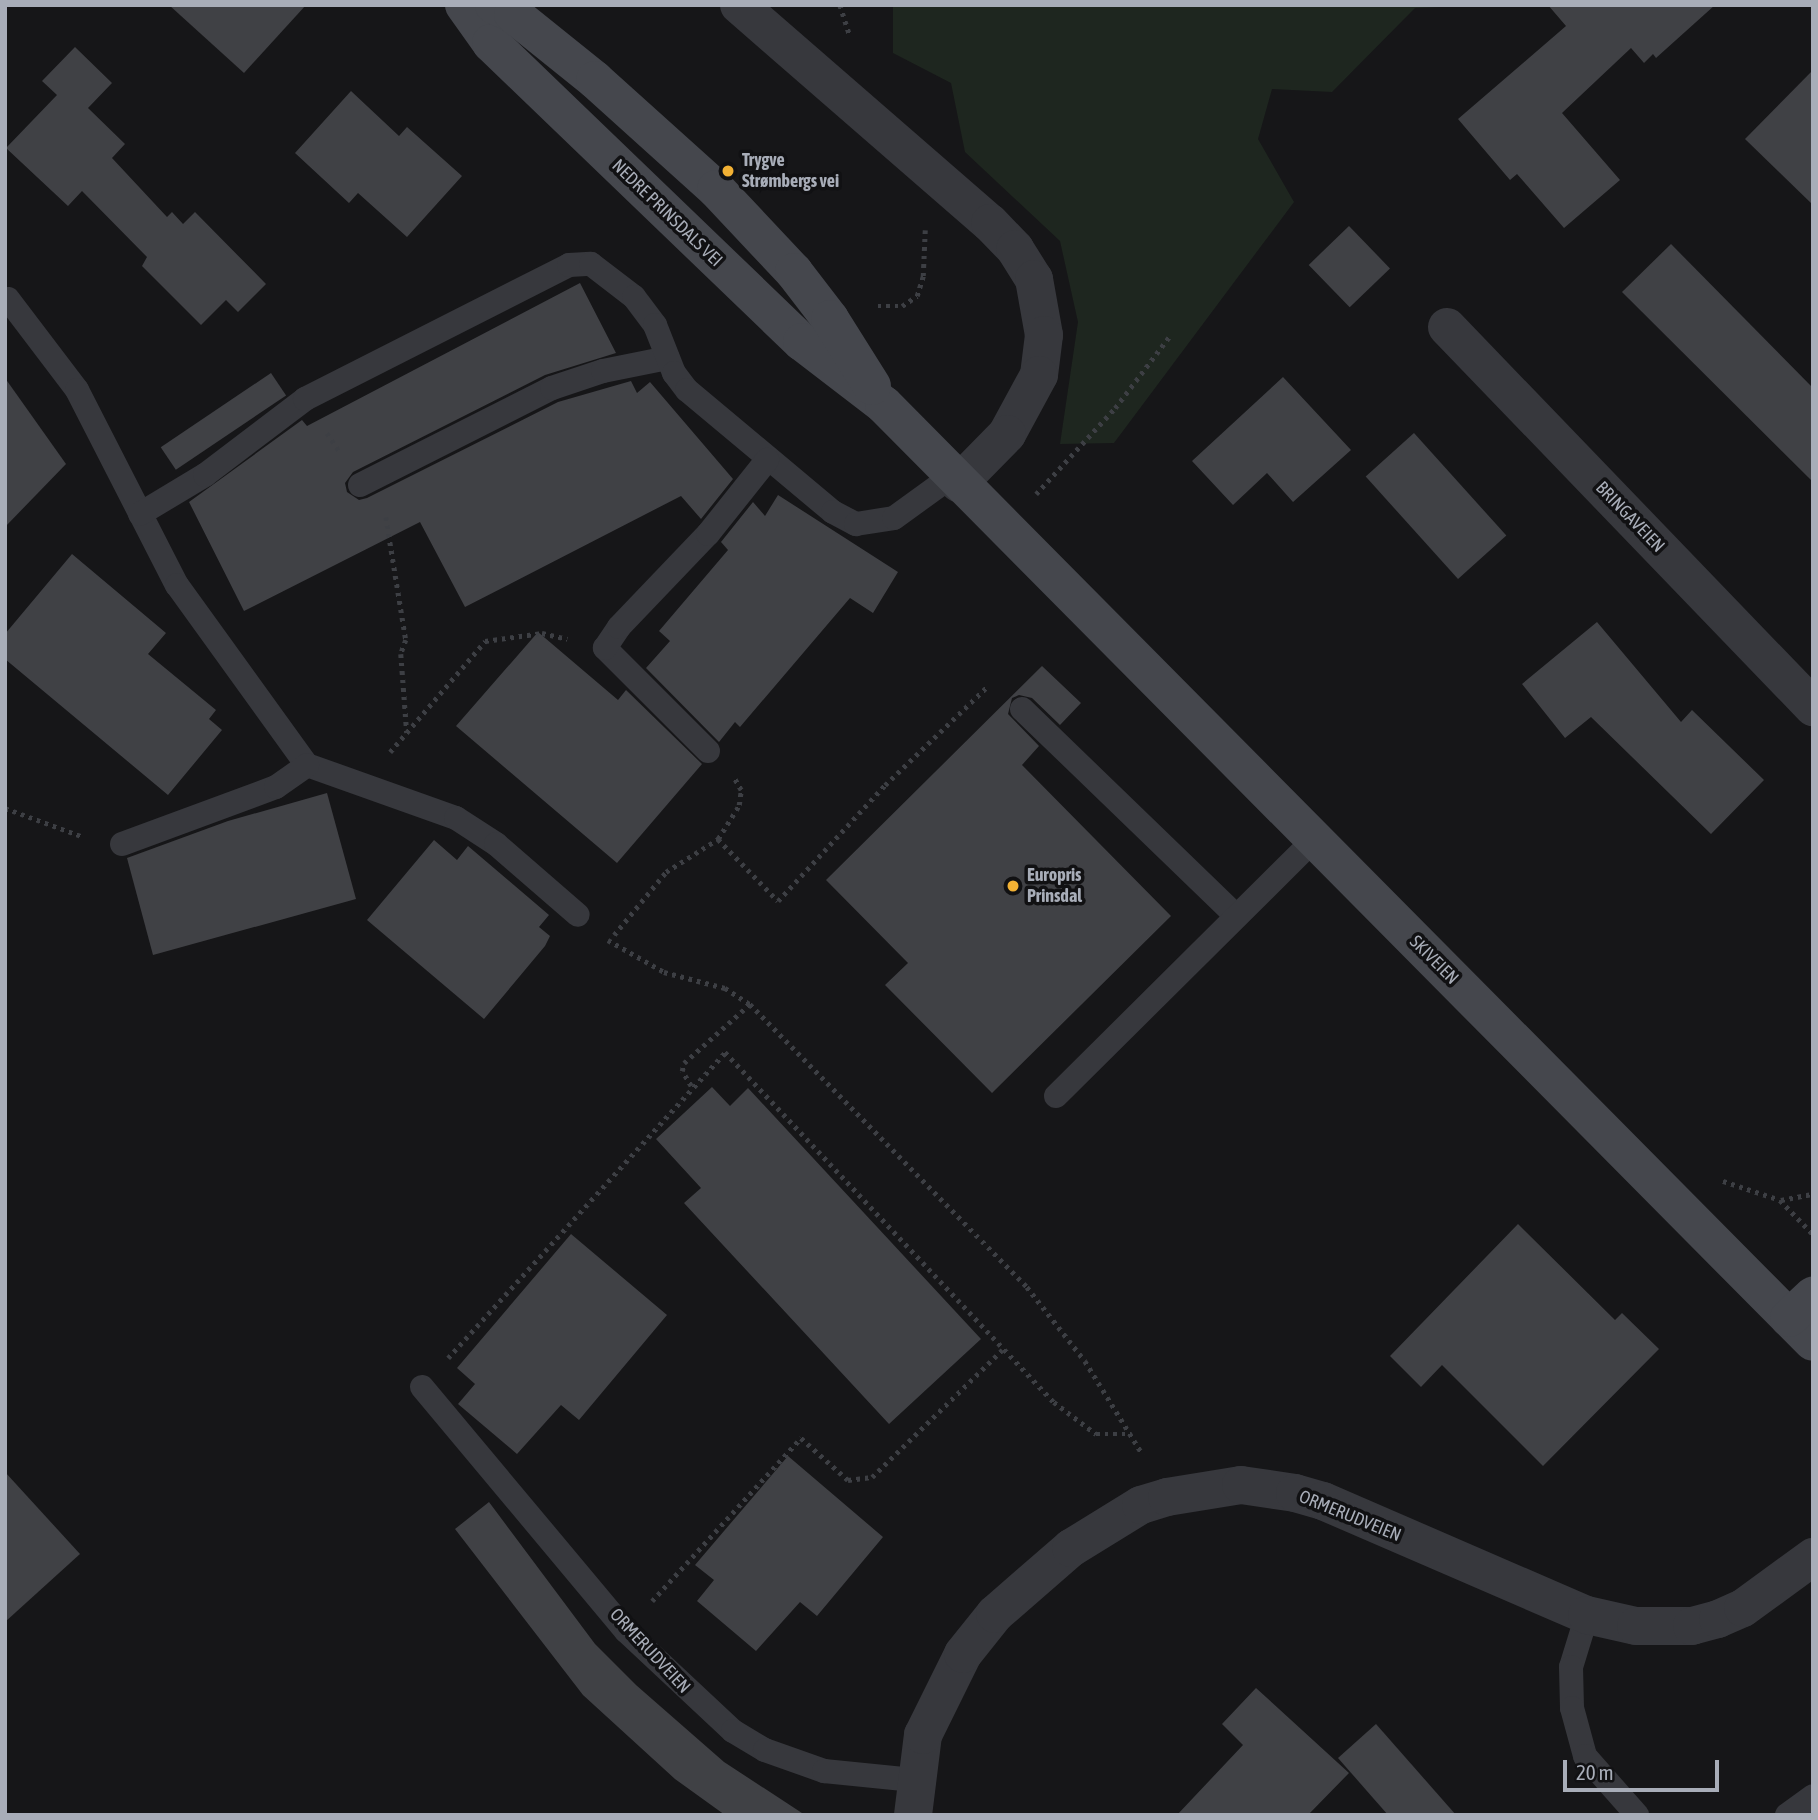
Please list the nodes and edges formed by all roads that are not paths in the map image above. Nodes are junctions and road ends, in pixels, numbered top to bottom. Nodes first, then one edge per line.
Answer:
1 (464, 5) edge
2 (494, 5) edge
3 (739, 5) edge
4 (8, 299) dead end
5 (1447, 327) dead end
6 (668, 358) junction
7 (884, 405) junction
8 (767, 460) junction
9 (955, 479) junction
10 (371, 480) road end
11 (140, 514) junction
12 (1055, 579) joint
13 (1813, 707) edge
14 (1022, 709) road end
15 (708, 751) road end
16 (307, 765) junction
17 (1315, 839) junction
18 (122, 844) road end
19 (578, 915) road end
20 (1236, 916) junction
21 (1056, 1096) dead end
22 (1805, 1319) edge
23 (422, 1387) road end
24 (1813, 1557) edge
25 (1587, 1615) junction
26 (1813, 1796) edge
27 (913, 1797) edge
28 (1637, 1815) edge
29 (1787, 1815) edge

1 - 7 main road, NEDRE PRINSDALS VEI
2 - 7 main road, NEDRE PRINSDALS VEI
3 - 9 street
4 - 11 lane
5 - 13 street, BRINGAVEIEN
6 - 8 lane
6 - 10 lane
6 - 11 lane
7 - 9 main road, NEDRE PRINSDALS VEI
8 - 9 lane
8 - 15 lane
9 - 12 main road, NEDRE PRINSDALS VEI
11 - 16 lane
12 - 17 main road, SKIVEIEN
14 - 20 lane
16 - 18 lane
16 - 19 lane
17 - 20 lane
17 - 22 main road, SKIVEIEN
20 - 21 lane
23 - 27 lane, ORMERUDVEIEN
24 - 25 street, ORMERUDVEIEN
25 - 27 street, ORMERUDVEIEN
25 - 28 lane
26 - 29 lane

